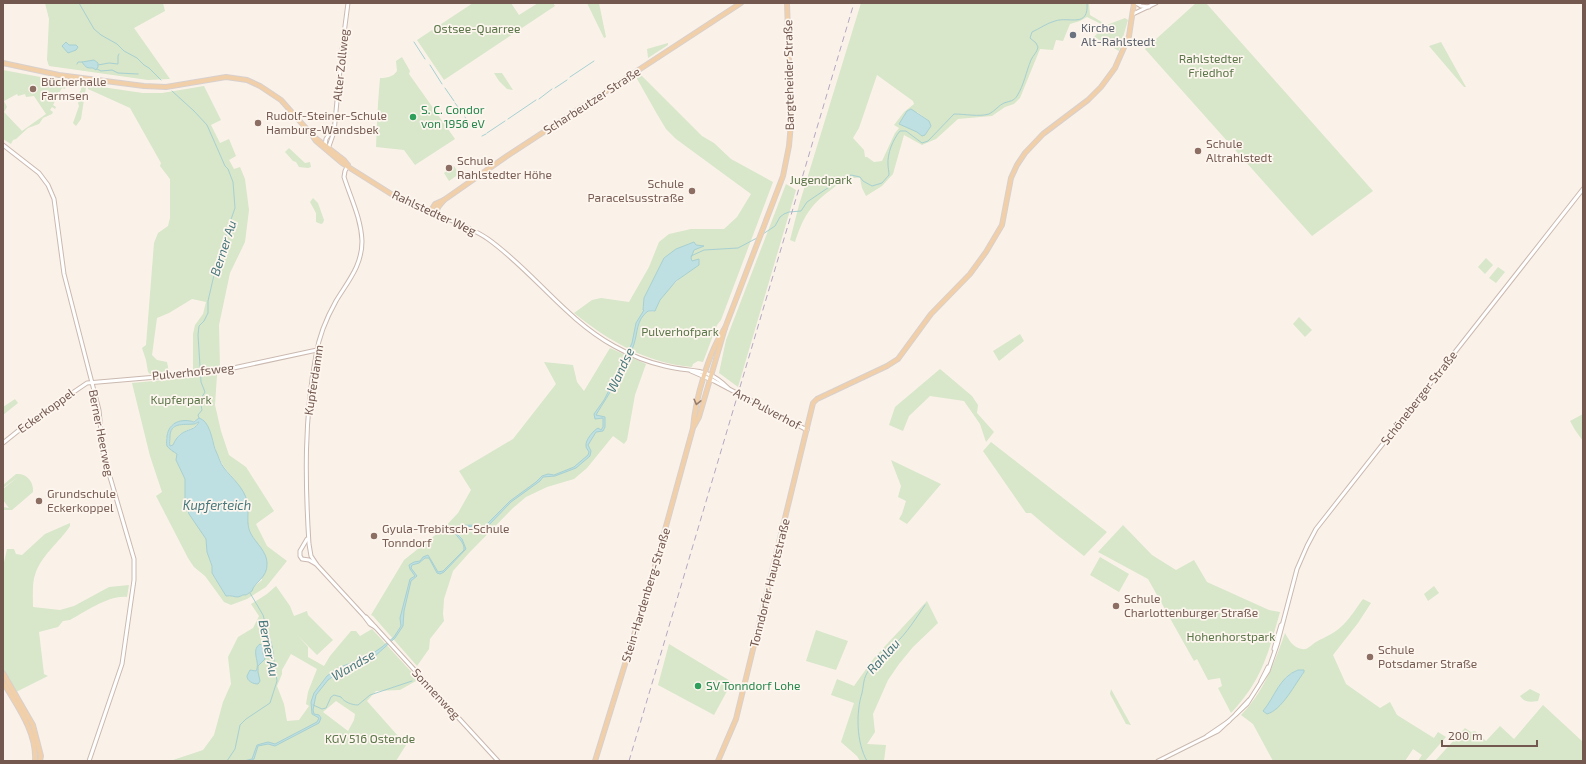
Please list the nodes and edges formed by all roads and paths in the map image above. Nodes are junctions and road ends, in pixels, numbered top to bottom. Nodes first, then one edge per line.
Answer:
1 (348, 3) edge
2 (741, 3) edge
3 (787, 3) edge
4 (1135, 3) edge
5 (1156, 3) edge
6 (1152, 6) junction
7 (1134, 14) junction
8 (3, 63) edge
9 (334, 128) junction
10 (312, 135) junction
11 (318, 139) junction
12 (326, 139) junction
13 (325, 144) junction
14 (3, 145) edge
15 (790, 146) joint
16 (327, 150) junction
17 (348, 165) junction
18 (1583, 189) edge
19 (444, 200) junction
20 (430, 212) junction
21 (435, 214) junction
22 (552, 298) joint
23 (725, 328) junction
24 (317, 350) junction
25 (705, 375) junction
26 (711, 377) junction
27 (92, 382) junction
28 (693, 428) junction
29 (807, 430) junction
30 (3, 443) edge
31 (308, 537) junction
32 (302, 549) junction
33 (310, 552) junction
34 (307, 559) junction
35 (317, 565) junction
36 (3, 673) edge
37 (3, 682) edge
38 (35, 761) edge
39 (40, 761) edge
40 (89, 761) edge
41 (498, 761) edge
42 (595, 761) edge
43 (718, 761) edge
44 (1159, 761) edge

1 - 9 street, Alter Zollweg
2 - 19 main road, Scharbeutzer Straße
3 - 15 main road, Bargteheider Straße
4 - 6 street
4 - 7 main road
5 - 6 street
6 - 7 street
7 - 29 main road, Tonndorfer Hauptstraße
8 - 10 main road, Rahlstedter Weg
9 - 12 street
9 - 16 street, Alter Zollweg
10 - 11 main road, Rahlstedter Weg
10 - 16 main road, Rahlstedter Weg
11 - 12 street
11 - 13 main road, Rahlstedter Weg
12 - 13 street
13 - 16 main road, Rahlstedter Weg
14 - 27 street, Berner Heerweg
15 - 23 main road, Stein-Hardenberg-Straße
16 - 17 main road, Rahlstedter Weg
17 - 20 main road, Rahlstedter Weg
17 - 24 street, Kupferdamm
18 - 44 street, Schöneberger Straße
19 - 20 main road, Scharbeutzer Straße
19 - 21 main road, Scharbeutzer Straße
20 - 21 main road, Rahlstedter Weg
21 - 22 street, Rahlstedter Weg
22 - 25 street, Am Pulverhof
23 - 25 main road, Stein-Hardenberg-Straße
23 - 26 main road, Stein-Hardenberg-Straße
24 - 27 street, Pulverhofsweg
24 - 31 street, Kupferdamm
25 - 26 street, Am Pulverhof
25 -> 28 main road, Stein-Hardenberg-Straße
26 - 28 main road, Stein-Hardenberg-Straße
26 - 29 street, Am Pulverhof
27 - 30 street, Eckerkoppel
27 - 40 street, Berner Heerweg
28 - 42 main road, Stein-Hardenberg-Straße
29 - 43 main road, Tonndorfer Hauptstraße
31 - 32 street, Kupferdamm
31 - 33 street, Kupferdamm
32 - 33 street
32 - 34 street
33 - 34 street
33 - 35 street, Sonnenweg
34 - 35 street, Sonnenweg
35 - 41 street, Sonnenweg
36 - 39 main road
37 - 38 main road

